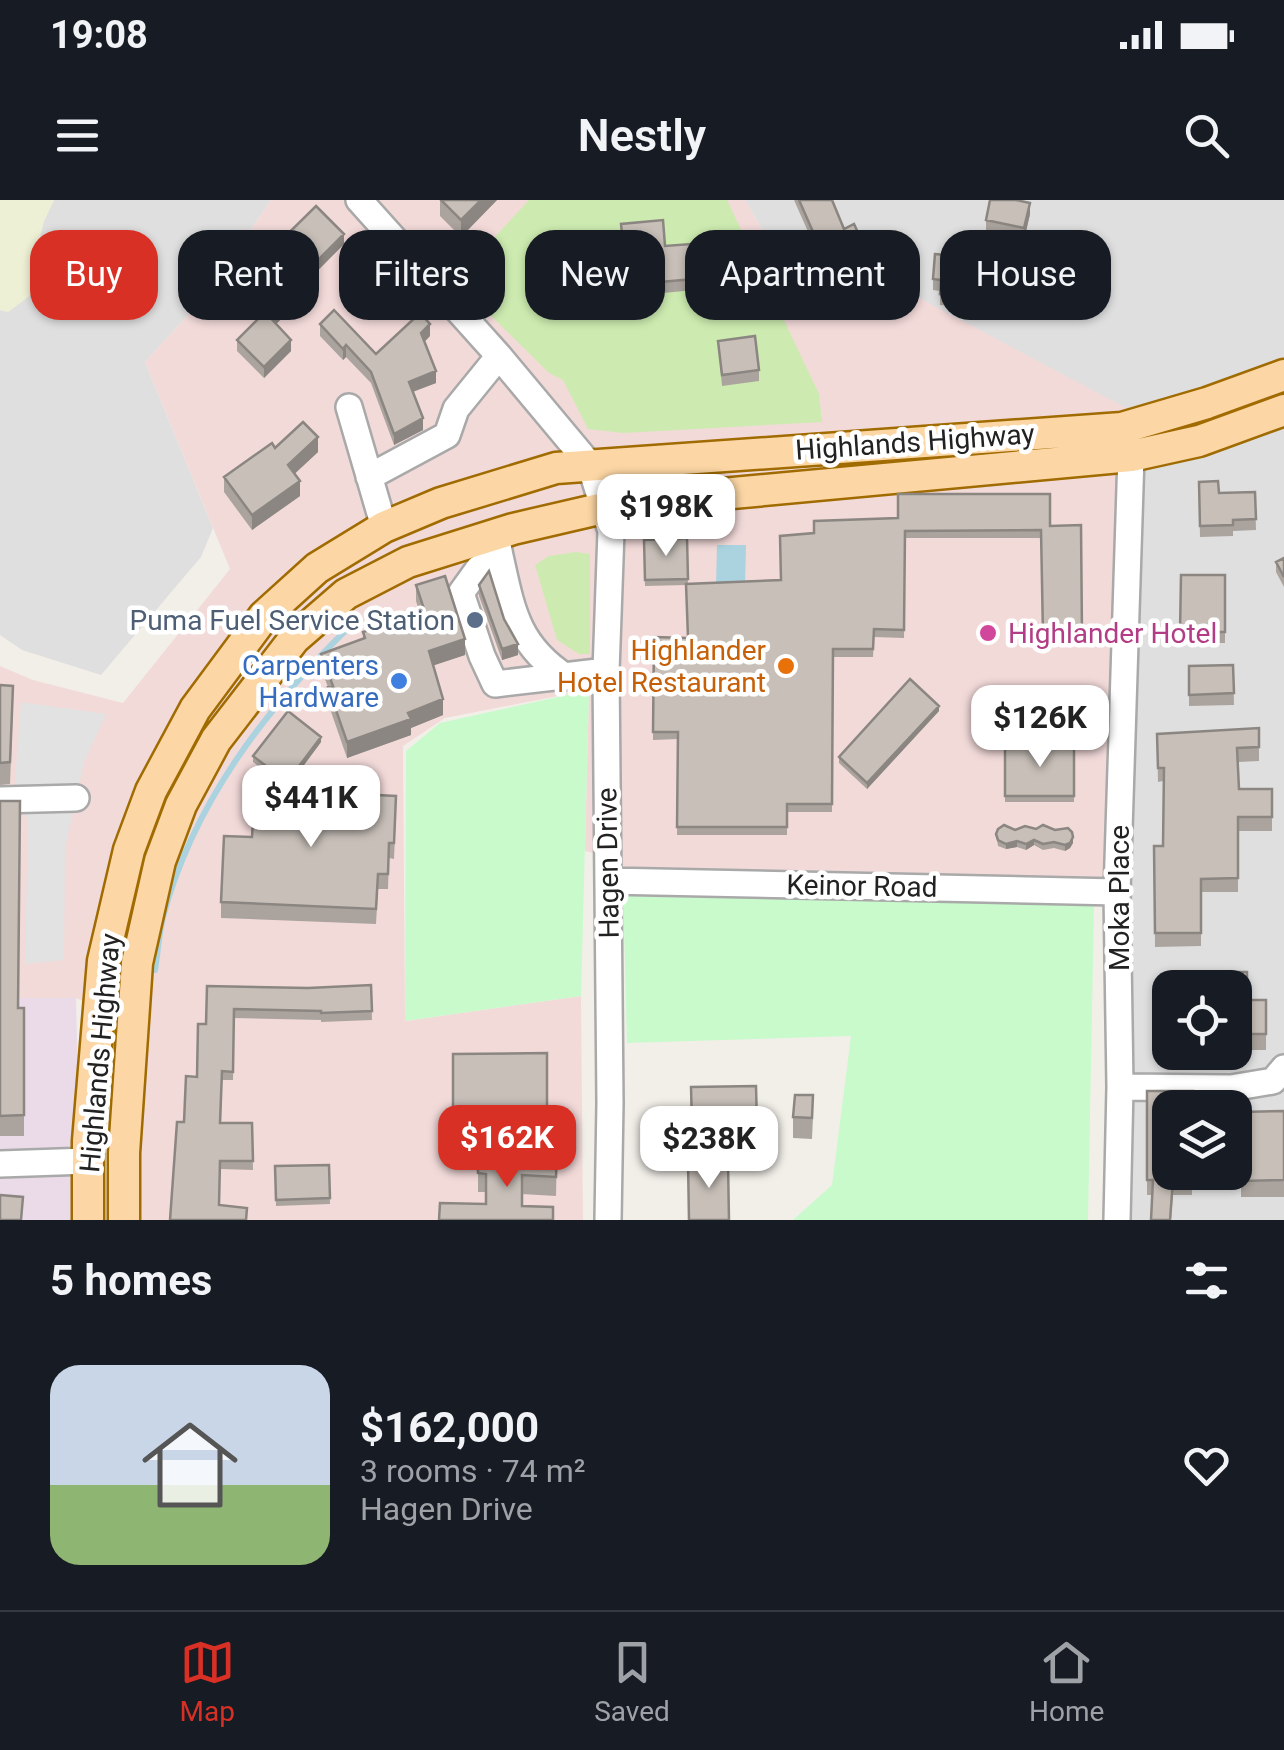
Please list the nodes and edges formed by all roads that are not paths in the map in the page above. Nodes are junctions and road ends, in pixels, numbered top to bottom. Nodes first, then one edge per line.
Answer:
1 (358, 200) edge
2 (499, 356) junction
3 (1284, 375) edge
4 (349, 406) dead end
5 (1284, 410) edge
6 (1131, 456) junction
7 (590, 465) junction
8 (368, 477) junction
9 (604, 508) junction
10 (384, 527) junction
11 (498, 546) junction
12 (606, 672) junction
13 (566, 677) junction
14 (76, 798) dead end
15 (0, 800) edge
16 (608, 881) junction
17 (1117, 892) junction
18 (1284, 1068) edge
19 (1120, 1087) junction
20 (88, 1162) junction
21 (0, 1164) edge
22 (88, 1220) edge
23 (124, 1220) edge
24 (608, 1220) edge
25 (1118, 1220) edge

1 - 2 street
2 - 7 street
2 - 8 street
3 - 7 main road, Highlands Highway
4 - 8 street
5 - 6 main road, Highlands Highway
6 - 9 main road, Highlands Highway
6 - 17 street, Moka Place
7 - 9 street, Hagen Drive
7 - 10 main road, Highlands Highway
8 - 10 street
9 - 11 main road, Highlands Highway
9 - 12 street, Hagen Drive
10 - 20 main road, Highlands Highway
11 - 13 street
11 - 13 street
11 - 23 main road, Highlands Highway
12 - 13 street
12 - 16 street, Hagen Drive
14 - 15 street
16 - 17 street, Keinor Road
16 - 24 street, Hagen Drive
17 - 19 street, Moka Place
18 - 19 street
19 - 25 street, Moka Place
20 - 21 street
20 - 22 main road, Highlands Highway

